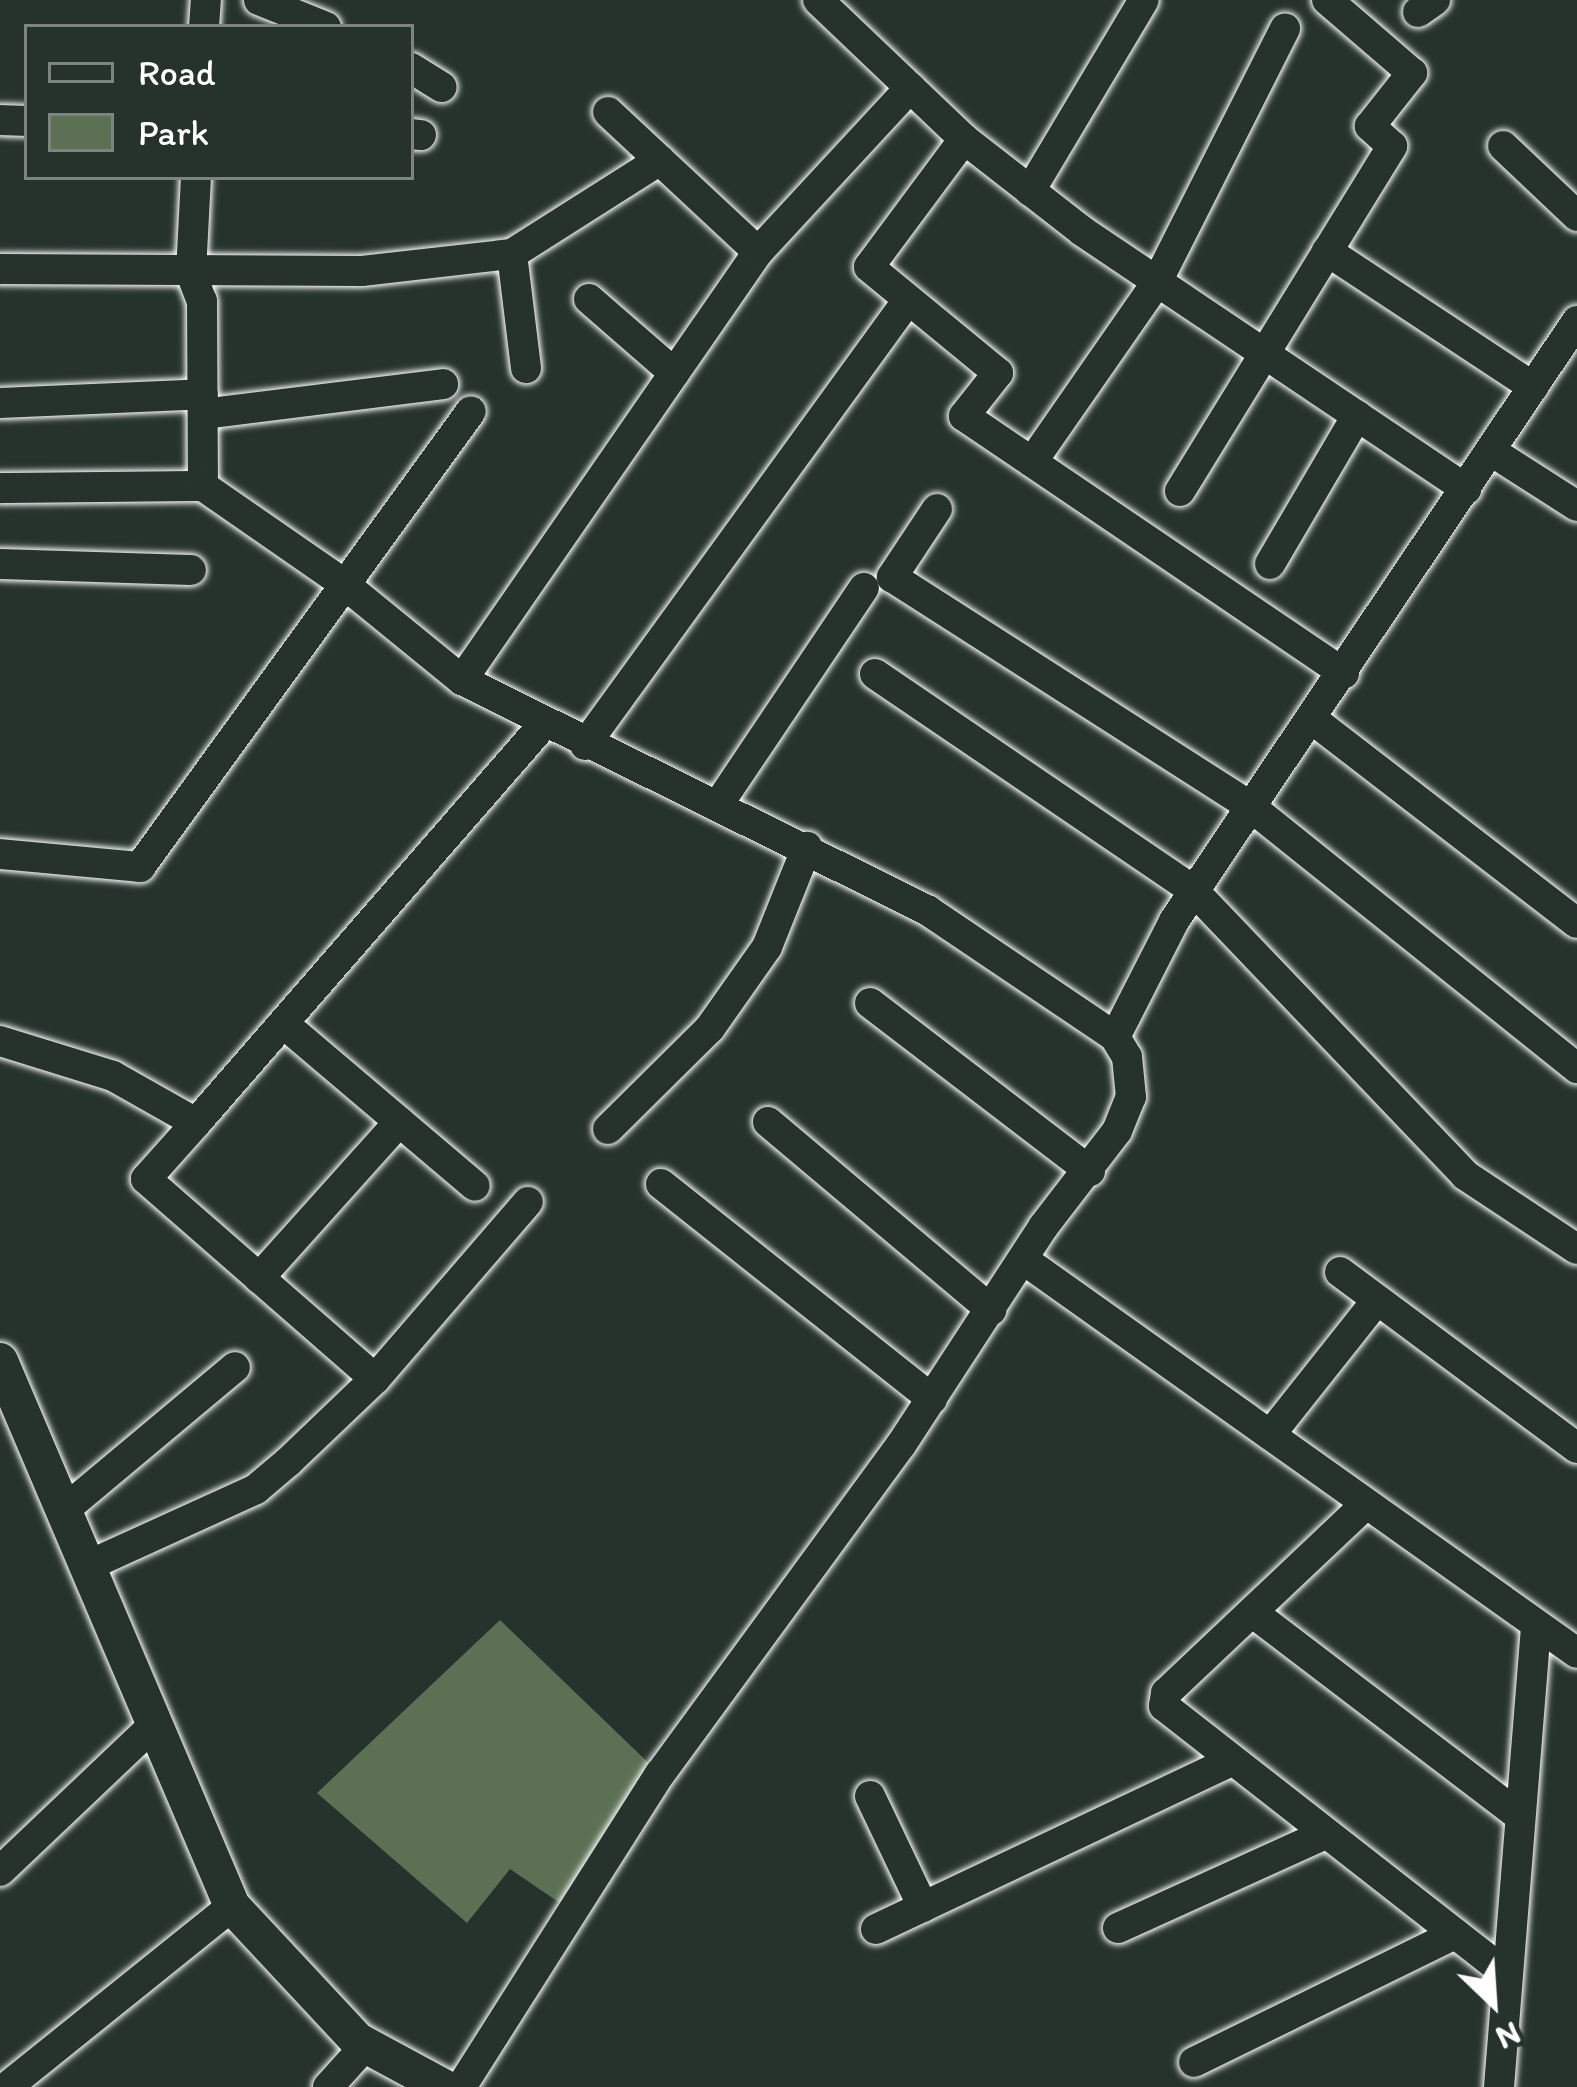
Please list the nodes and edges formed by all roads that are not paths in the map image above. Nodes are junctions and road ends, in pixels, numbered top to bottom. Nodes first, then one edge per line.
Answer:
1 (260, 0) edge
2 (818, 0) edge
3 (1144, 0) edge
4 (1328, 0) edge
5 (319, 24) edge
6 (1286, 29) dead end
7 (414, 70) edge
8 (442, 86) dead end
9 (910, 88) junction
10 (608, 112) dead end
11 (964, 140) junction
12 (1503, 146) dead end
13 (660, 160) junction
14 (196, 180) edge
15 (1030, 191) junction
16 (1577, 216) edge
17 (1327, 251) junction
18 (758, 252) junction
19 (512, 254) junction
20 (0, 269) edge
21 (191, 273) junction
22 (1157, 282) junction
23 (589, 299) dead end
24 (908, 300) junction
25 (1577, 321) edge
26 (1264, 354) junction
27 (526, 368) dead end
28 (674, 374) junction
29 (442, 384) dead end
30 (1533, 387) junction
31 (0, 403) edge
32 (203, 404) junction
33 (471, 411) dead end
34 (1357, 416) junction
35 (1491, 451) junction
36 (1032, 463) junction
37 (203, 486) junction
38 (0, 488) edge
39 (1466, 489) junction
40 (1180, 491) dead end
41 (1577, 506) edge
42 (937, 509) dead end
43 (0, 564) edge
44 (1270, 564) dead end
45 (191, 570) dead end
46 (343, 583) junction
47 (864, 588) dead end
48 (1344, 673) junction
49 (874, 674) dead end
50 (462, 680) junction
51 (1312, 719) junction
52 (543, 725) junction
53 (585, 746) junction
54 (720, 802) junction
55 (1252, 807) junction
56 (807, 847) junction
57 (0, 854) edge
58 (1194, 891) junction
59 (1577, 923) edge
60 (870, 1003) dead end
61 (284, 1024) junction
62 (1115, 1037) junction
63 (0, 1041) edge
64 (1577, 1068) edge
65 (399, 1121) junction
66 (768, 1122) dead end
67 (196, 1123) junction
68 (608, 1129) dead end
69 (1090, 1171) junction
70 (662, 1184) dead end
71 (475, 1186) dead end
72 (528, 1202) dead end
73 (1577, 1249) edge
74 (1024, 1260) junction
75 (1340, 1272) dead end
76 (259, 1278) junction
77 (1378, 1300) junction
78 (992, 1310) junction
79 (0, 1361) edge
80 (235, 1367) dead end
81 (375, 1379) junction
82 (932, 1399) junction
83 (1270, 1435) junction
84 (1577, 1448) edge
85 (1366, 1504) junction
86 (63, 1510) junction
87 (85, 1567) junction
88 (1252, 1612) junction
89 (1536, 1626) junction
90 (1577, 1653) edge
91 (153, 1726) junction
92 (1230, 1762) junction
93 (870, 1796) dead end
94 (1520, 1816) junction
95 (1324, 1834) junction
96 (0, 1871) edge
97 (232, 1906) junction
98 (923, 1907) junction
99 (1118, 1928) dead end
100 (876, 1929) dead end
101 (1455, 1934) junction
102 (1507, 1974) junction
103 (366, 2045) junction
104 (1194, 2062) dead end
105 (1493, 2084) edge
106 (7, 2087) edge
107 (328, 2087) edge
108 (443, 2087) edge
109 (461, 2087) edge

1 - 5 street
2 - 9 street
3 - 15 street
4 - 17 street
6 - 22 street
7 - 8 street
9 - 11 street
9 - 18 street
10 - 13 street
11 - 15 street
11 - 24 street
12 - 16 street
13 - 18 street
13 - 19 street
14 - 21 street
15 - 22 street
17 - 26 street
17 - 30 street
18 - 28 street
19 - 21 street
19 - 27 street
20 - 21 street
21 - 32 street
22 - 26 street
22 - 36 street
23 - 28 street
24 - 36 street
24 - 53 street
25 - 30 street
26 - 34 street
26 - 40 street
28 - 50 street
29 - 32 street
30 - 35 street
31 - 32 street
32 - 37 street
33 - 46 street
34 - 39 street
34 - 44 street
35 - 39 street
35 - 41 street
36 - 48 street
37 - 38 street
37 - 46 street
39 - 48 street
42 - 55 street
43 - 45 street
46 - 50 street
46 - 57 street
47 - 54 street
48 - 51 street
49 - 58 street
50 - 52 street
51 - 55 street
51 - 59 street
52 - 53 street
52 - 61 street
53 - 54 street
54 - 56 street
55 - 58 street
55 - 64 street
56 - 62 street
56 - 68 street
58 - 62 street
58 - 73 street
60 - 69 street
61 - 65 street
61 - 67 street
62 - 69 street
63 - 67 street
65 - 71 street
65 - 76 street
66 - 78 street
67 - 76 street
69 - 74 street
70 - 82 street
72 - 81 street
74 - 78 street
74 - 83 street
75 - 77 street
76 - 81 street
77 - 83 street
77 - 84 street
78 - 82 street
79 - 86 street
80 - 86 street
81 - 87 street
82 - 109 street
83 - 85 street
85 - 88 street
85 - 89 street
86 - 87 street
87 - 91 street
88 - 92 street
88 - 94 street
89 - 90 street
89 - 94 street
91 - 96 street
91 - 97 street
92 - 95 street
92 - 98 street
93 - 98 street
94 - 102 street
95 - 99 street
95 - 101 street
97 - 103 street
97 - 106 street
98 - 100 street
101 - 102 street
101 - 104 street
102 - 105 street
103 - 107 street
103 - 108 street

